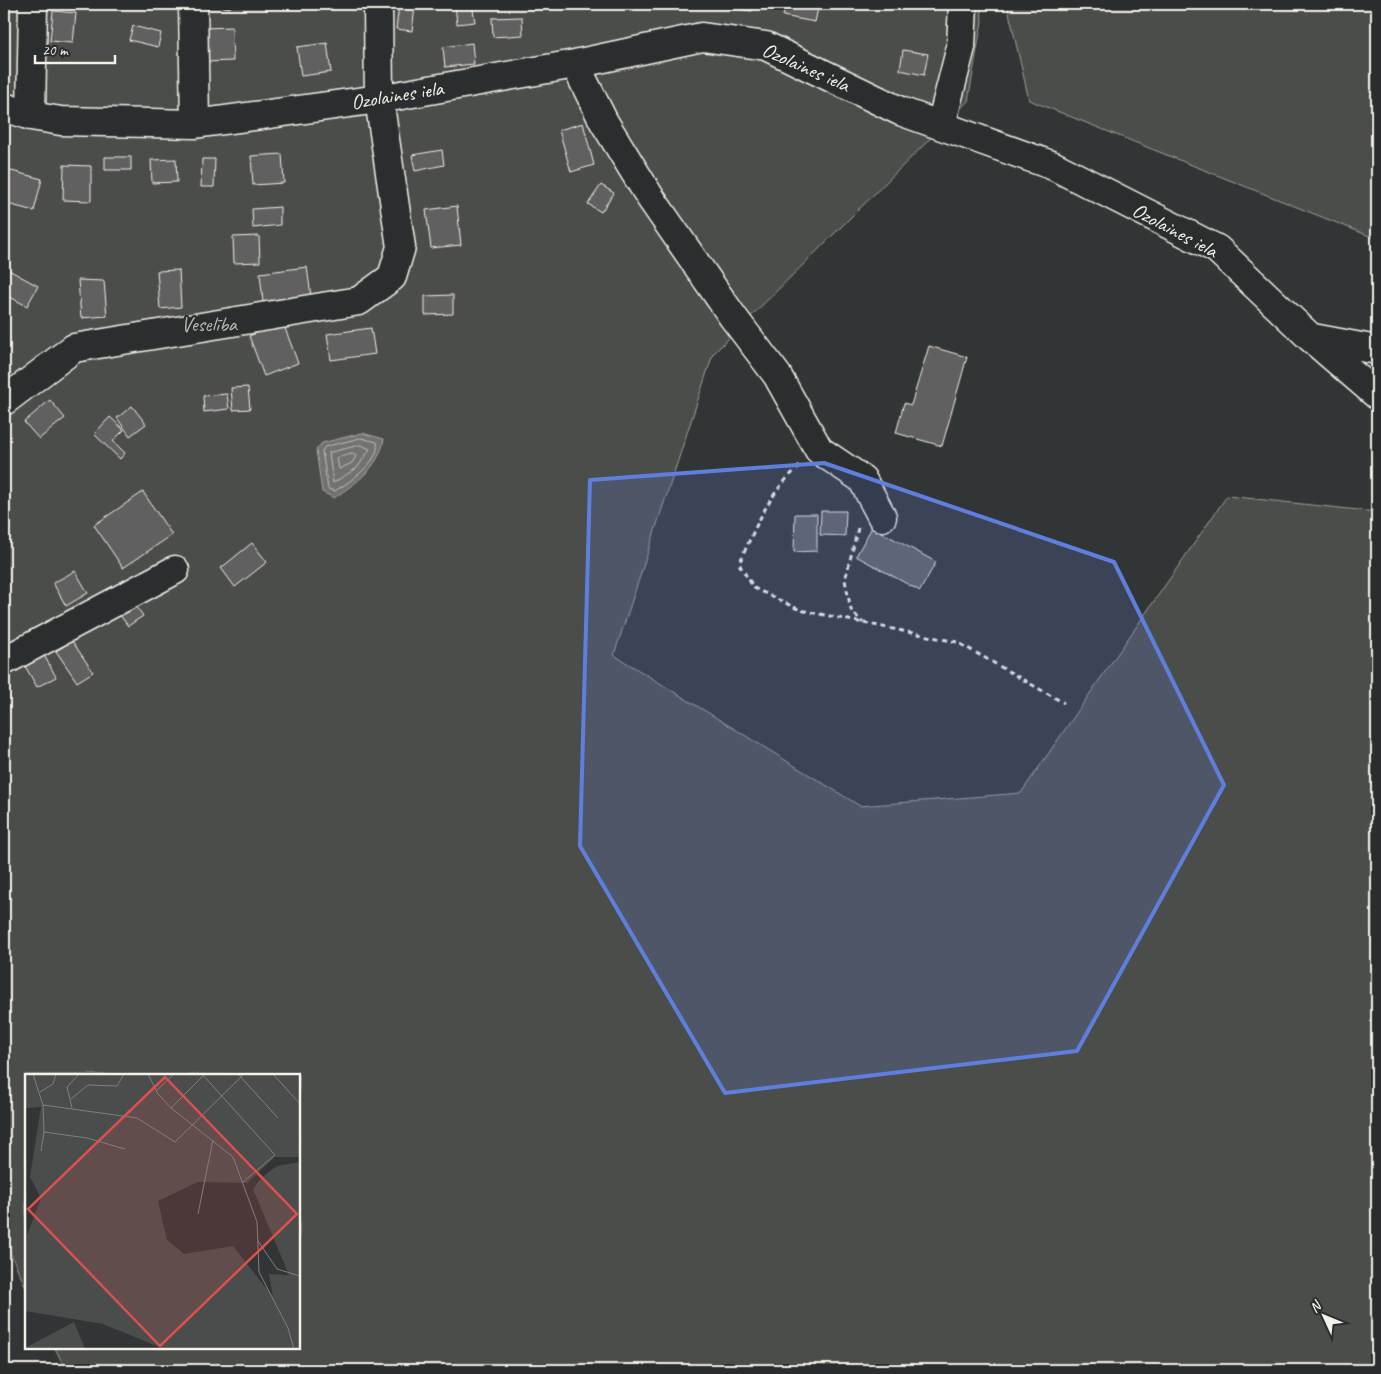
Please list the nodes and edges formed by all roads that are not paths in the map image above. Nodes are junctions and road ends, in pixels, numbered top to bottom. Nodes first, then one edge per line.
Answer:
1 (32, 4) edge
2 (193, 4) edge
3 (378, 4) edge
4 (963, 4) edge
5 (575, 64) junction
6 (379, 99) junction
7 (4, 107) edge
8 (31, 116) junction
9 (195, 124) junction
10 (941, 125) junction
11 (1311, 338) junction
12 (1377, 350) edge
13 (1377, 395) edge
14 (4, 401) edge
15 (877, 507) road end
16 (175, 570) dead end
17 (4, 661) edge

1 - 8 street
2 - 9 street
3 - 6 street
4 - 10 street
5 - 6 street, Ozolaines iela
5 - 10 street, Ozolaines iela
5 - 15 street
6 - 9 street, Ozolaines iela
6 - 14 street
7 - 8 street, Ozolaines iela
8 - 9 street, Ozolaines iela
10 - 11 street, Ozolaines iela
11 - 12 street
11 - 13 street, Ozolaines iela
16 - 17 street

